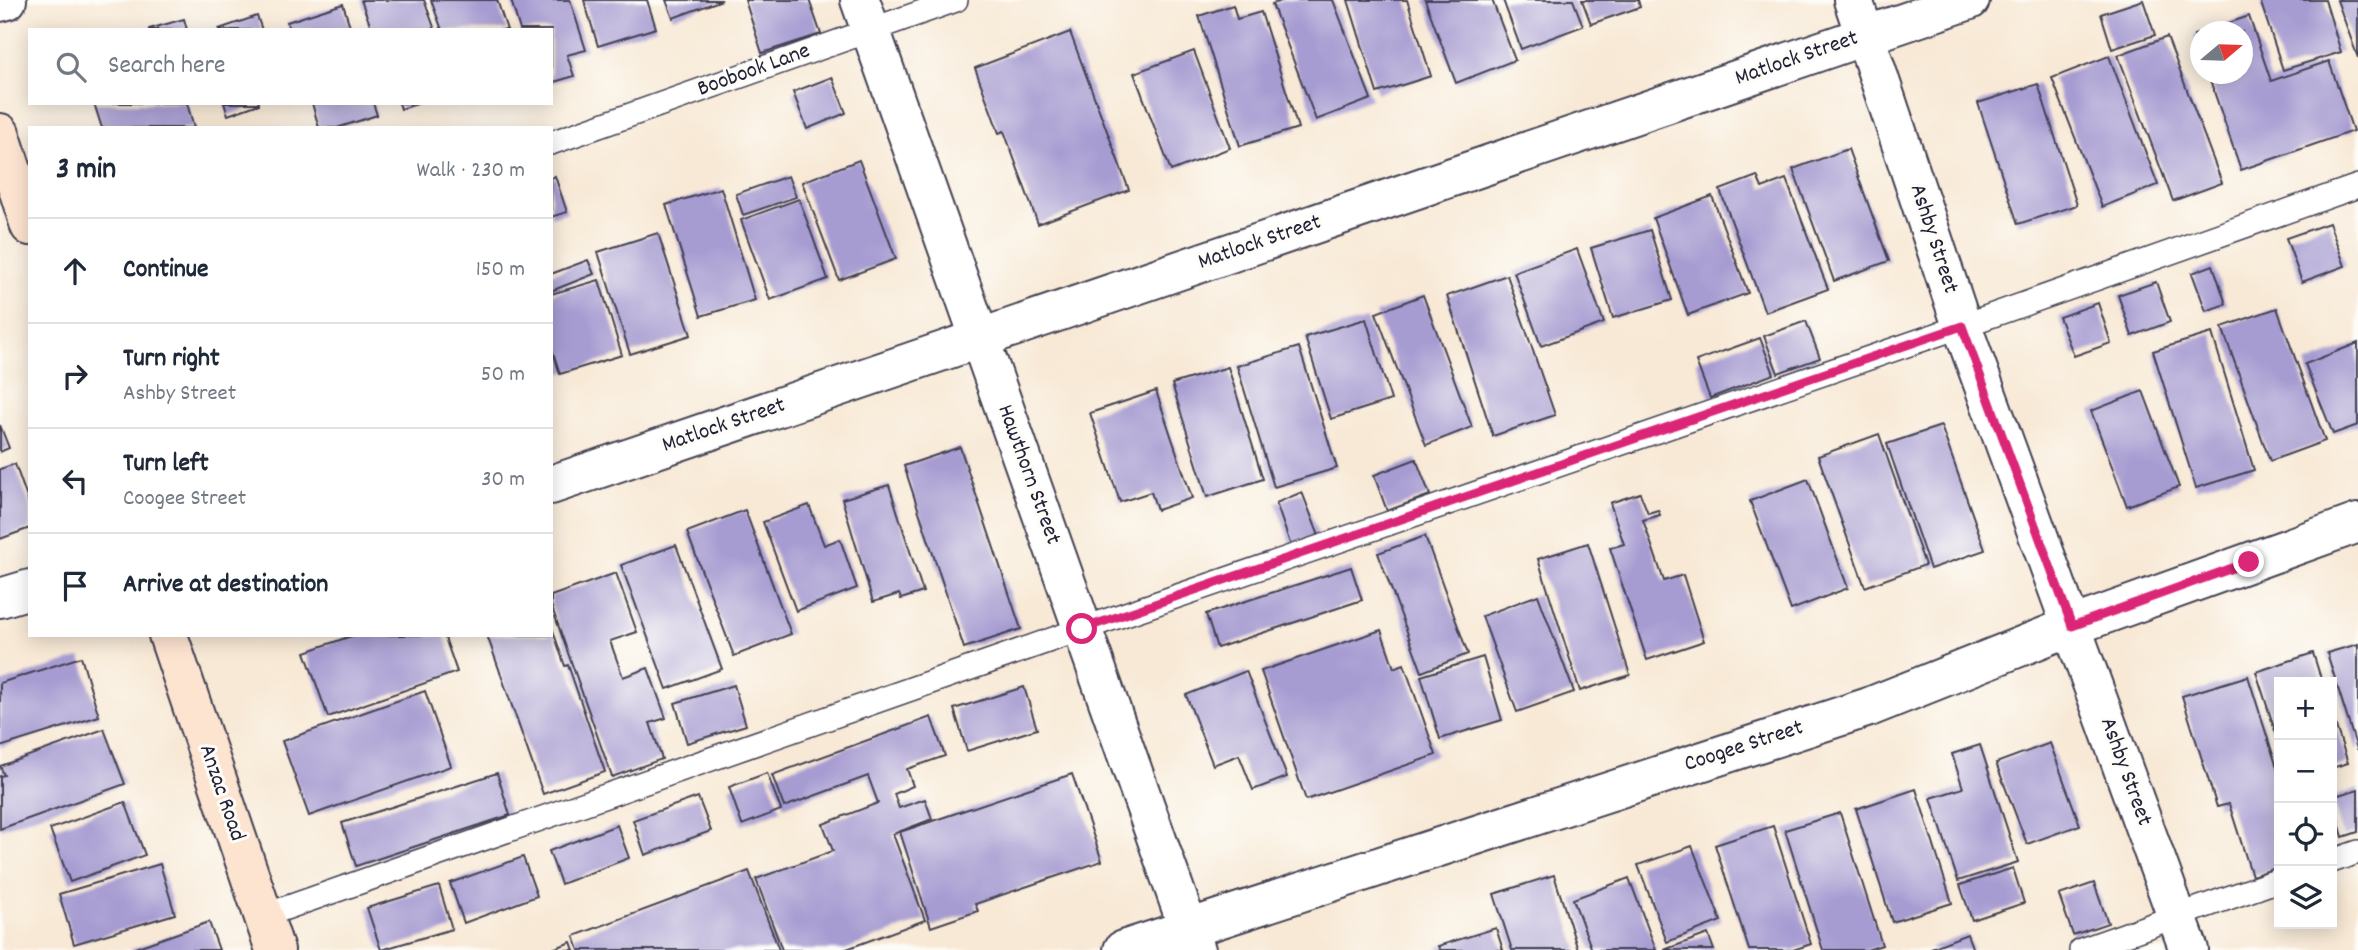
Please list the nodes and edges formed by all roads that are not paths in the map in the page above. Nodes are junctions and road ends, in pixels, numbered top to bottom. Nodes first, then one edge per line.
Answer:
1 (7, 0) edge
2 (956, 0) edge
3 (1853, 0) edge
4 (1970, 0) edge
5 (0, 2) edge
6 (866, 15) edge
7 (1866, 35) junction
8 (0, 133) edge
9 (553, 142) edge
10 (2358, 186) edge
11 (28, 220) edge
12 (1962, 326) junction
13 (979, 339) junction
14 (553, 484) edge
15 (2358, 523) edge
16 (28, 590) edge
17 (0, 598) edge
18 (2072, 626) junction
19 (1082, 629) junction
20 (169, 637) edge
21 (2358, 852) edge
22 (2337, 859) edge
23 (2274, 883) edge
24 (269, 933) edge
25 (2183, 933) edge
26 (1192, 939) edge
27 (1123, 950) edge
28 (2081, 950) edge

1 - 5 street
2 - 6 lane, Boobook Lane
3 - 7 street, Ashby Street
4 - 7 street, Matlock Street
6 - 9 lane, Boobook Lane
6 - 13 street, Hawthorn Street
7 - 12 street, Ashby Street
7 - 13 street, Matlock Street
8 - 11 main road
10 - 12 lane
12 - 18 street, Ashby Street
12 - 19 lane
13 - 14 street, Matlock Street
13 - 19 street, Hawthorn Street
15 - 18 street, Coogee Street
16 - 17 street
18 - 25 street, Ashby Street
18 - 26 street, Coogee Street
19 - 24 lane
19 - 26 street, Hawthorn Street
20 - 24 main road, Anzac Road
21 - 22 lane
23 - 25 lane
25 - 28 lane
26 - 27 street, Coogee Street

